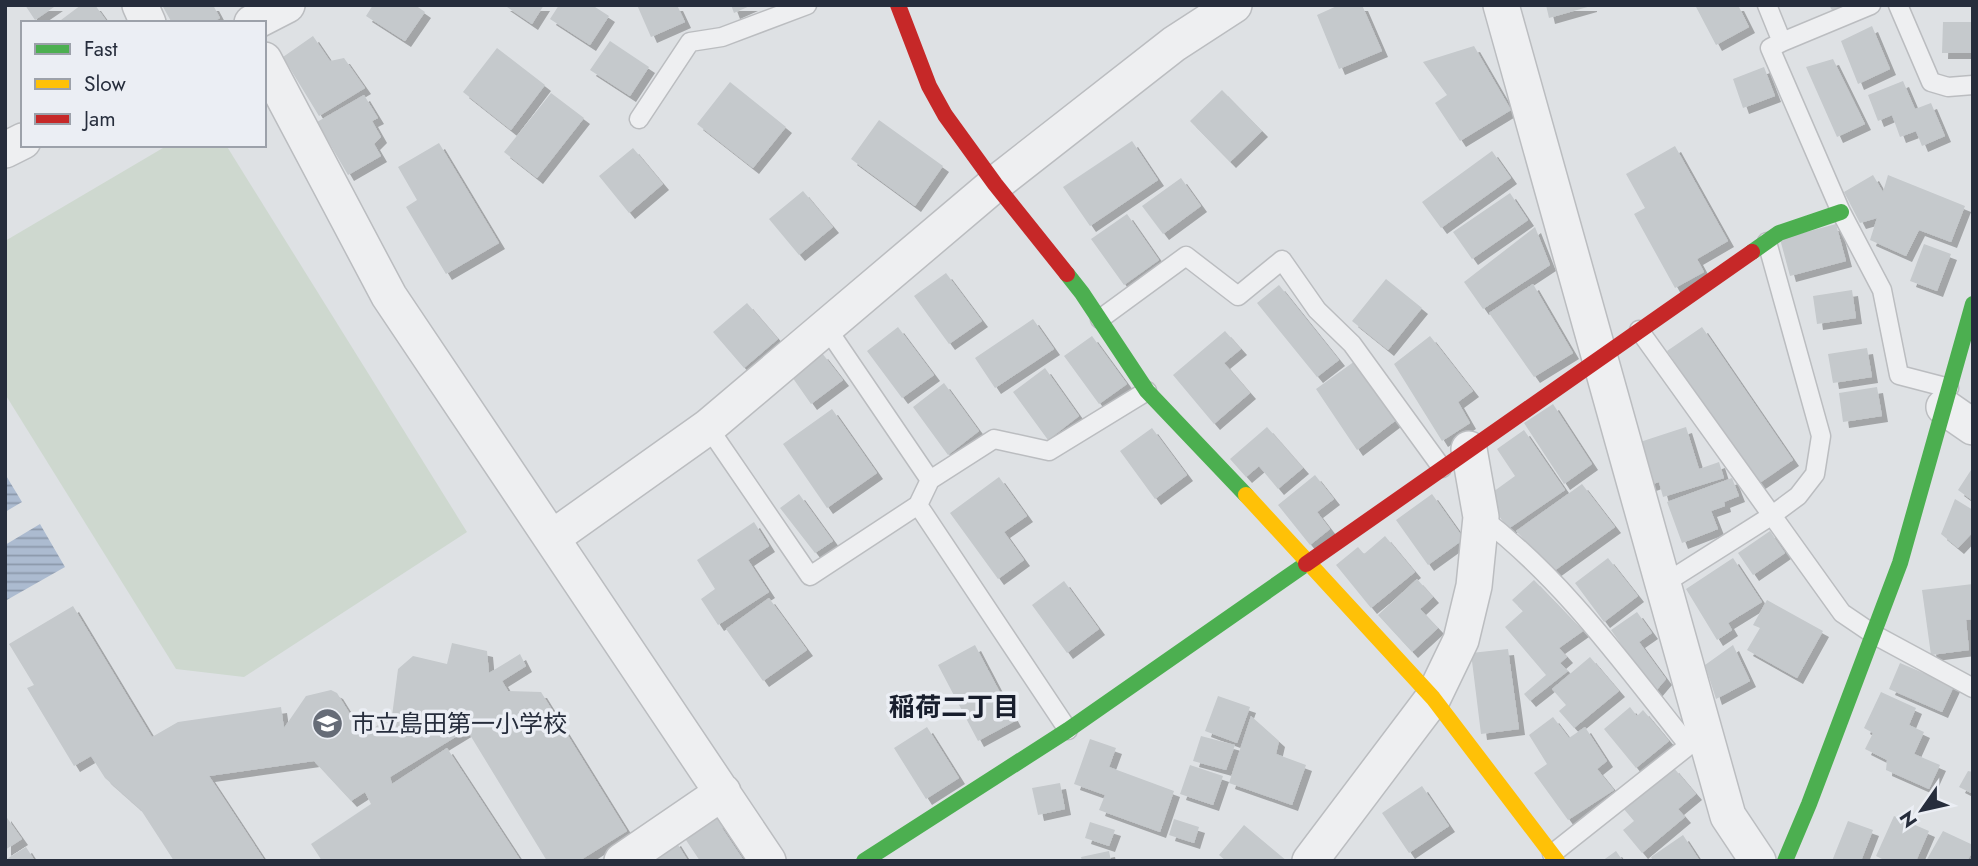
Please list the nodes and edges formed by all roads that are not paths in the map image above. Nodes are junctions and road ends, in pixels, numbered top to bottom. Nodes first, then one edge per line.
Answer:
1 (140, 5) edge
2 (287, 5) edge
3 (807, 5) edge
4 (898, 5) edge
5 (1234, 5) edge
6 (1501, 5) edge
7 (1767, 5) edge
8 (1871, 5) edge
9 (1898, 5) edge
10 (147, 21) edge
11 (256, 21) edge
12 (1782, 42) junction
13 (266, 65) edge
14 (1973, 85) edge
15 (639, 119) dead end
16 (21, 142) edge
17 (5, 150) edge
18 (995, 184) junction
19 (1841, 212) junction
20 (1767, 242) junction
21 (1973, 304) edge
22 (1100, 318) junction
23 (826, 327) junction
24 (1639, 330) junction
25 (1599, 358) junction
26 (1147, 391) junction
27 (1947, 398) junction
28 (1973, 426) edge
29 (708, 427) junction
30 (1456, 458) junction
31 (930, 480) junction
32 (918, 505) junction
33 (1772, 516) junction
34 (1482, 517) junction
35 (552, 538) junction
36 (1309, 561) junction
37 (1662, 585) junction
38 (1873, 634) junction
39 (1973, 688) edge
40 (1433, 698) junction
41 (1068, 730) junction
42 (1697, 740) junction
43 (723, 792) junction
44 (1554, 858) edge
45 (622, 861) edge
46 (768, 861) edge
47 (864, 861) edge
48 (1310, 861) edge
49 (1759, 861) edge
50 (1785, 861) edge

1 - 10 street
2 - 11 street
3 - 15 lane
4 - 18 street
5 - 18 street
6 - 25 street
7 - 12 lane
8 - 12 lane
9 - 14 lane
12 - 19 lane
13 - 35 street
16 - 17 street
18 - 22 street
18 - 23 street
19 - 20 street
19 - 27 lane
20 - 24 street
20 - 33 lane
21 - 27 street
22 - 26 street
22 - 30 lane
23 - 29 street
23 - 31 lane
24 - 25 street
24 - 33 lane
25 - 30 street
25 - 37 street
26 - 31 lane
26 - 36 street
27 - 28 street
27 - 38 street
29 - 32 lane
29 - 35 street
30 - 34 street
30 - 36 street
31 - 32 lane
32 - 41 lane
33 - 37 lane
33 - 38 lane
34 - 40 street
34 - 42 lane
35 - 43 street
36 - 40 street
36 - 41 street
37 - 42 street
38 - 39 lane
38 - 50 street
40 - 44 street
40 - 48 street
41 - 47 street
42 - 44 lane
42 - 49 street
43 - 45 street
43 - 46 street

